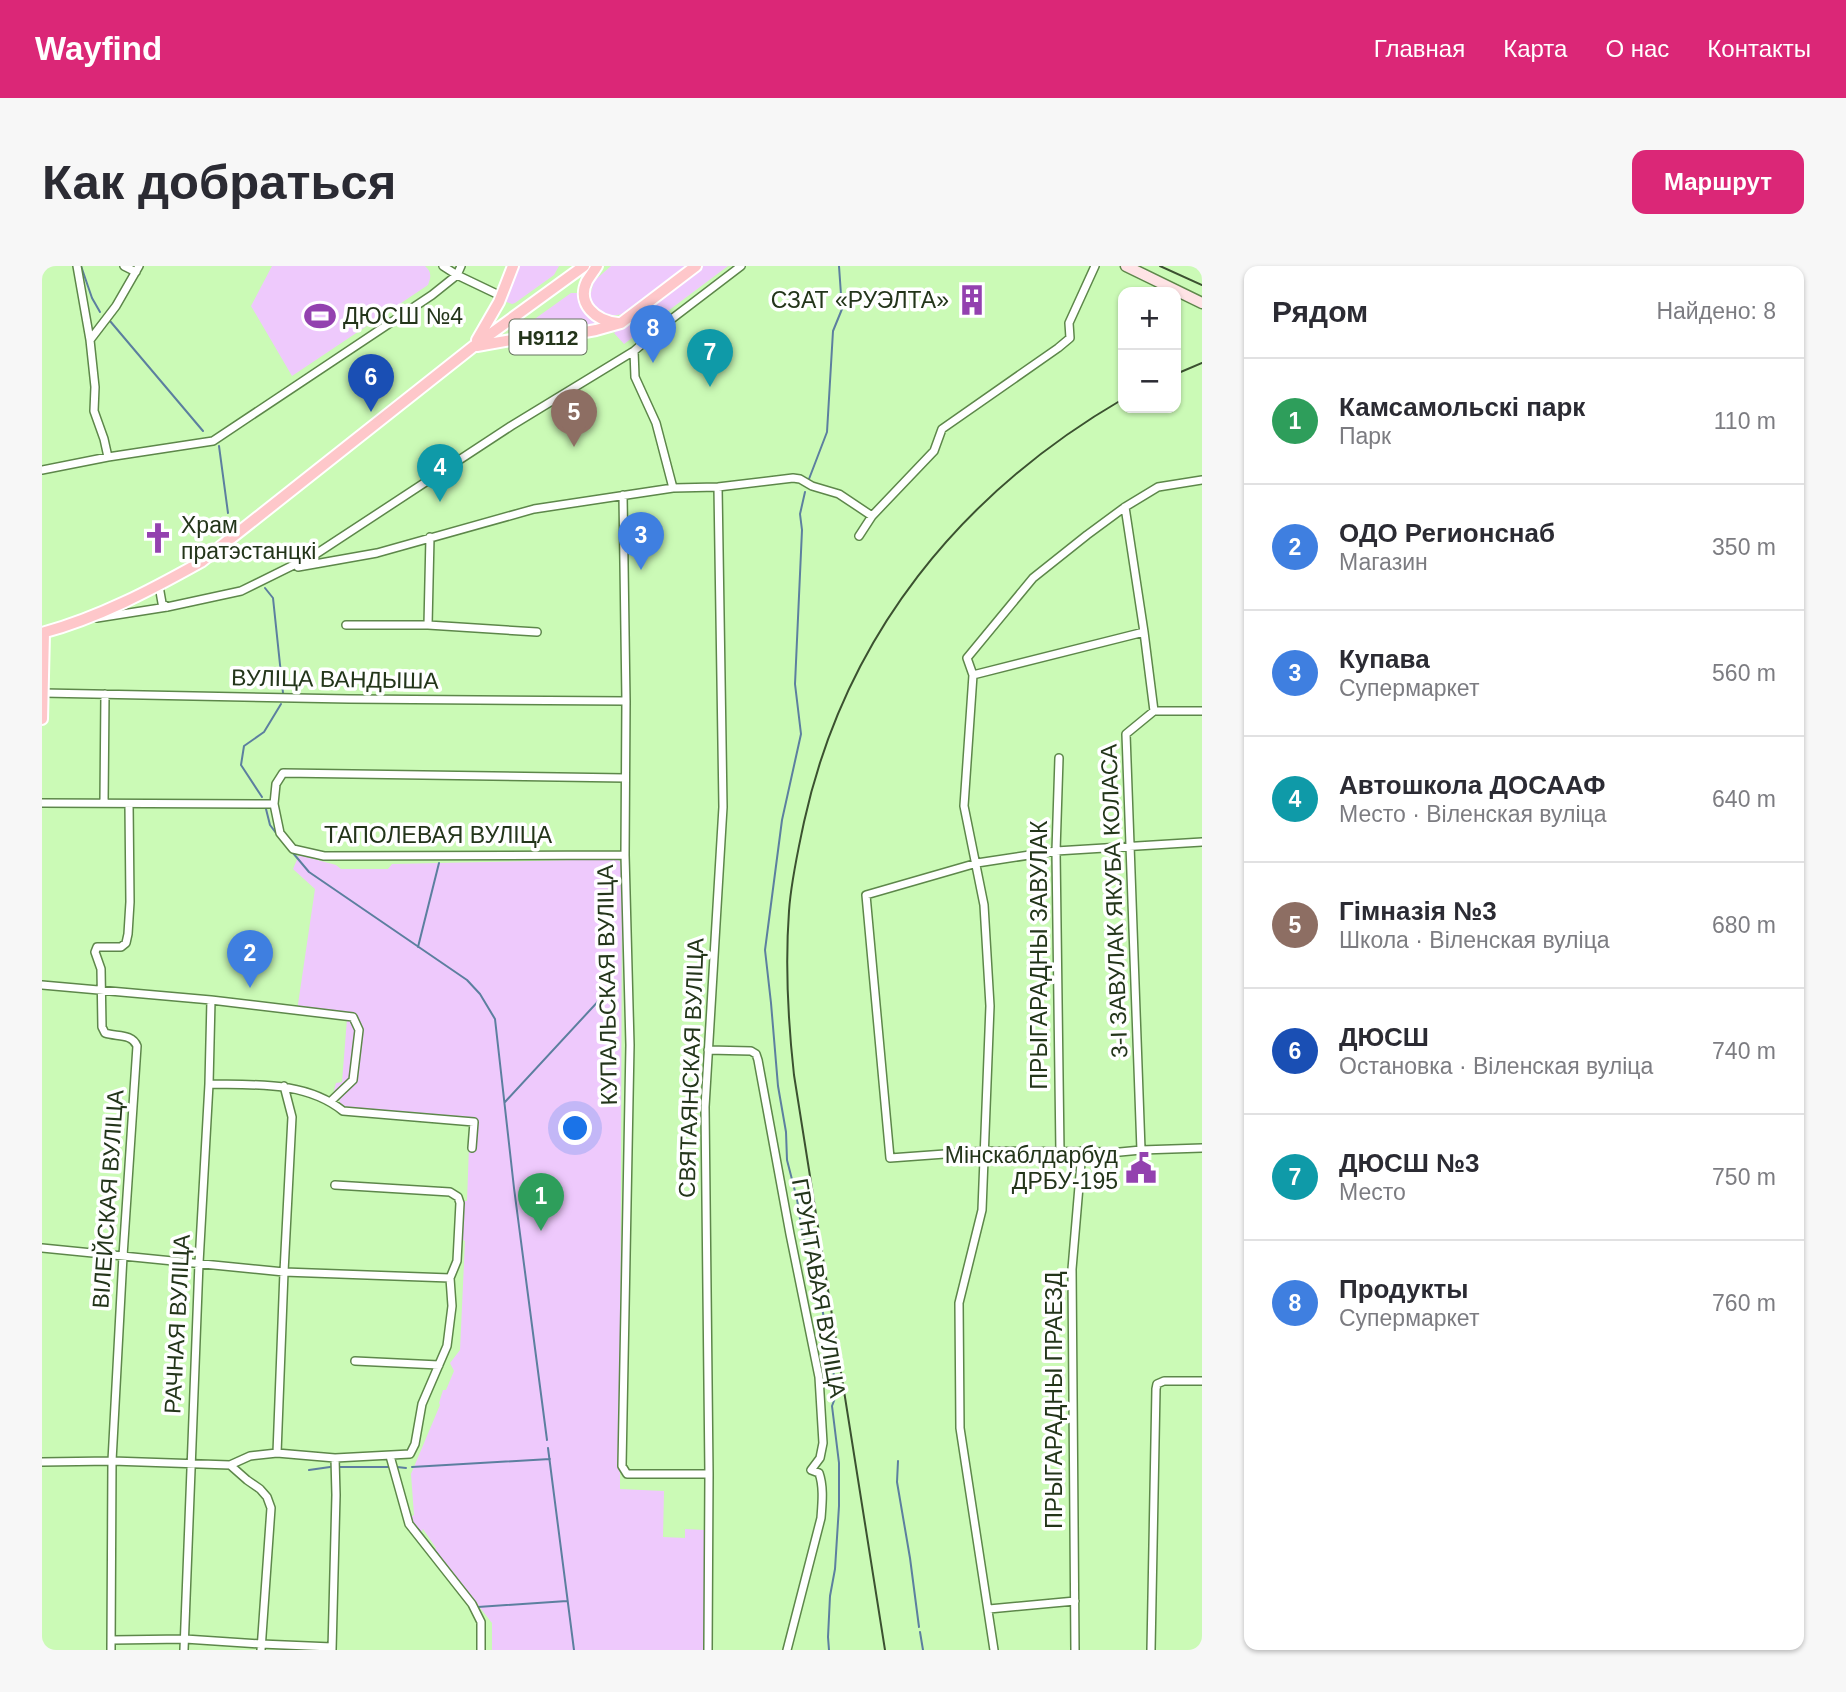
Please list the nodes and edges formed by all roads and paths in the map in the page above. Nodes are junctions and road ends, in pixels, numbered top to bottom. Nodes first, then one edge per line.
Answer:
1 (77, 266) edge
2 (124, 266) edge
3 (443, 266) edge
4 (461, 266) edge
5 (513, 266) edge
6 (584, 266) edge
7 (597, 266) edge
8 (696, 266) edge
9 (741, 266) edge
10 (1095, 266) edge
11 (1126, 266) edge
12 (137, 269) edge
13 (457, 275) junction
14 (501, 296) junction
15 (1202, 303) edge
16 (621, 323) junction
17 (90, 340) junction
18 (474, 346) junction
19 (634, 351) junction
20 (108, 457) junction
21 (42, 470) edge
22 (1202, 480) edge
23 (718, 487) junction
24 (673, 488) junction
25 (623, 495) junction
26 (1125, 507) junction
27 (872, 516) junction
28 (859, 536) dead end
29 (430, 537) junction
30 (316, 554) junction
31 (320, 564) junction
32 (290, 568) junction
33 (159, 586) junction
34 (167, 607) junction
35 (79, 621) junction
36 (346, 625) dead end
37 (428, 625) junction
38 (43, 629) edge
39 (537, 632) dead end
40 (1144, 632) junction
41 (972, 675) junction
42 (43, 693) edge
43 (105, 694) junction
44 (626, 701) junction
45 (1154, 710) junction
46 (1202, 711) edge
47 (42, 719) edge
48 (1059, 758) dead end
49 (625, 778) junction
50 (42, 803) edge
51 (104, 803) junction
52 (129, 804) junction
53 (274, 804) junction
54 (1202, 842) edge
55 (1131, 846) junction
56 (1056, 851) junction
57 (625, 855) junction
58 (977, 863) junction
59 (42, 985) edge
60 (102, 991) junction
61 (211, 1000) junction
62 (708, 1050) junction
63 (209, 1084) junction
64 (284, 1086) junction
65 (331, 1101) junction
66 (472, 1148) dead end
67 (1202, 1148) edge
68 (1141, 1150) junction
69 (1082, 1151) junction
70 (986, 1152) junction
71 (1060, 1152) junction
72 (335, 1185) dead end
73 (42, 1248) edge
74 (123, 1256) junction
75 (199, 1263) junction
76 (284, 1272) junction
77 (450, 1278) junction
78 (355, 1361) dead end
79 (439, 1365) junction
80 (1202, 1381) edge
81 (277, 1453) junction
82 (390, 1456) junction
83 (335, 1458) junction
84 (112, 1461) junction
85 (42, 1462) edge
86 (190, 1463) junction
87 (230, 1465) junction
88 (709, 1474) junction
89 (1075, 1601) junction
90 (989, 1609) junction
91 (185, 1639) junction
92 (111, 1640) junction
93 (261, 1647) edge
94 (332, 1648) edge
95 (111, 1650) edge
96 (184, 1650) edge
97 (481, 1650) edge
98 (708, 1650) edge
99 (788, 1650) edge
100 (995, 1650) edge
101 (1075, 1650) edge
102 (1151, 1650) edge

1 - 17 street
2 - 12 street
3 - 13 street
4 - 13 street
5 - 14 main road, Н9112
6 - 18 main road
7 - 16 main road, Н9112
8 - 16 main road, Н9112
9 - 19 street
10 - 27 street
11 - 15 main road
12 - 17 street
13 - 14 street
13 - 20 street
14 - 18 main road
16 - 18 main road, Н9112
17 - 20 street
18 - 33 main road
19 - 24 street
19 - 30 street
20 - 21 street
22 - 26 street
23 - 24 street
23 - 27 street
23 - 62 street, СВЯТАЯНСКАЯ ВУЛІЦА
24 - 25 street
25 - 29 street
25 - 44 street, КУПАЛЬСКАЯ ВУЛІЦА
26 - 40 street
26 - 41 street
27 - 28 street
29 - 31 street
29 - 37 street
30 - 31 street
30 - 32 street
31 - 32 street
32 - 34 street
33 - 34 street
33 - 35 main road
34 - 35 street
35 - 38 main road
36 - 37 street
37 - 39 street
38 - 42 main road
40 - 41 street
40 - 45 street
41 - 58 street
42 - 43 street, ВУЛІЦА ВАНДЫША
42 - 47 main road
43 - 44 street, ВУЛІЦА ВАНДЫША
43 - 51 street
44 - 49 street, КУПАЛЬСКАЯ ВУЛІЦА
45 - 46 street
45 - 55 street, 3-І ЗАВУЛАК ЯКУБА КОЛАСА
48 - 56 street, ПРЫГАРАДНЫ ЗАВУЛАК
49 - 53 street
49 - 57 street, КУПАЛЬСКАЯ ВУЛІЦА
50 - 51 street
51 - 52 street
52 - 53 street
52 - 60 street, ВІЛЕЙСКАЯ ВУЛІЦА
53 - 57 street, ТАПОЛЕВАЯ ВУЛІЦА
54 - 55 street
55 - 56 street
55 - 68 street, 3-І ЗАВУЛАК ЯКУБА КОЛАСА
56 - 58 street
56 - 71 street, ПРЫГАРАДНЫ ЗАВУЛАК
57 - 88 street, КУПАЛЬСКАЯ ВУЛІЦА
58 - 70 street
58 - 70 street
59 - 60 street
60 - 61 street
60 - 74 street, ВІЛЕЙСКАЯ ВУЛІЦА
61 - 63 street, РАЧНАЯ ВУЛІЦА
61 - 65 street
62 - 88 street, СВЯТАЯНСКАЯ ВУЛІЦА
62 - 99 street, ГРУНТАВАЯ ВУЛІЦА
63 - 64 street
63 - 75 street, РАЧНАЯ ВУЛІЦА
64 - 65 street
64 - 76 street
65 - 66 street
67 - 68 street
68 - 69 street
69 - 71 street
69 - 89 street, ПРЫГАРАДНЫ ПРАЕЗД
70 - 71 street
70 - 90 street
72 - 77 street
73 - 74 street
74 - 75 street
74 - 84 street, ВІЛЕЙСКАЯ ВУЛІЦА
75 - 76 street
75 - 86 street, РАЧНАЯ ВУЛІЦА
76 - 77 street
76 - 81 street
77 - 79 street
78 - 79 street
79 - 82 street
80 - 102 street
81 - 83 street
81 - 87 street
82 - 83 street
82 - 97 street
83 - 94 street
84 - 85 street
84 - 86 street
84 - 92 street, ВІЛЕЙСКАЯ ВУЛІЦА
86 - 87 street
86 - 91 street, РАЧНАЯ ВУЛІЦА
87 - 93 street
88 - 98 street, СВЯТАЯНСКАЯ ВУЛІЦА
89 - 90 street
89 - 101 street, ПРЫГАРАДНЫ ПРАЕЗД
90 - 100 street
91 - 92 street
91 - 93 street
91 - 96 street, РАЧНАЯ ВУЛІЦА
92 - 95 street, ВІЛЕЙСКАЯ ВУЛІЦА
93 - 94 street

